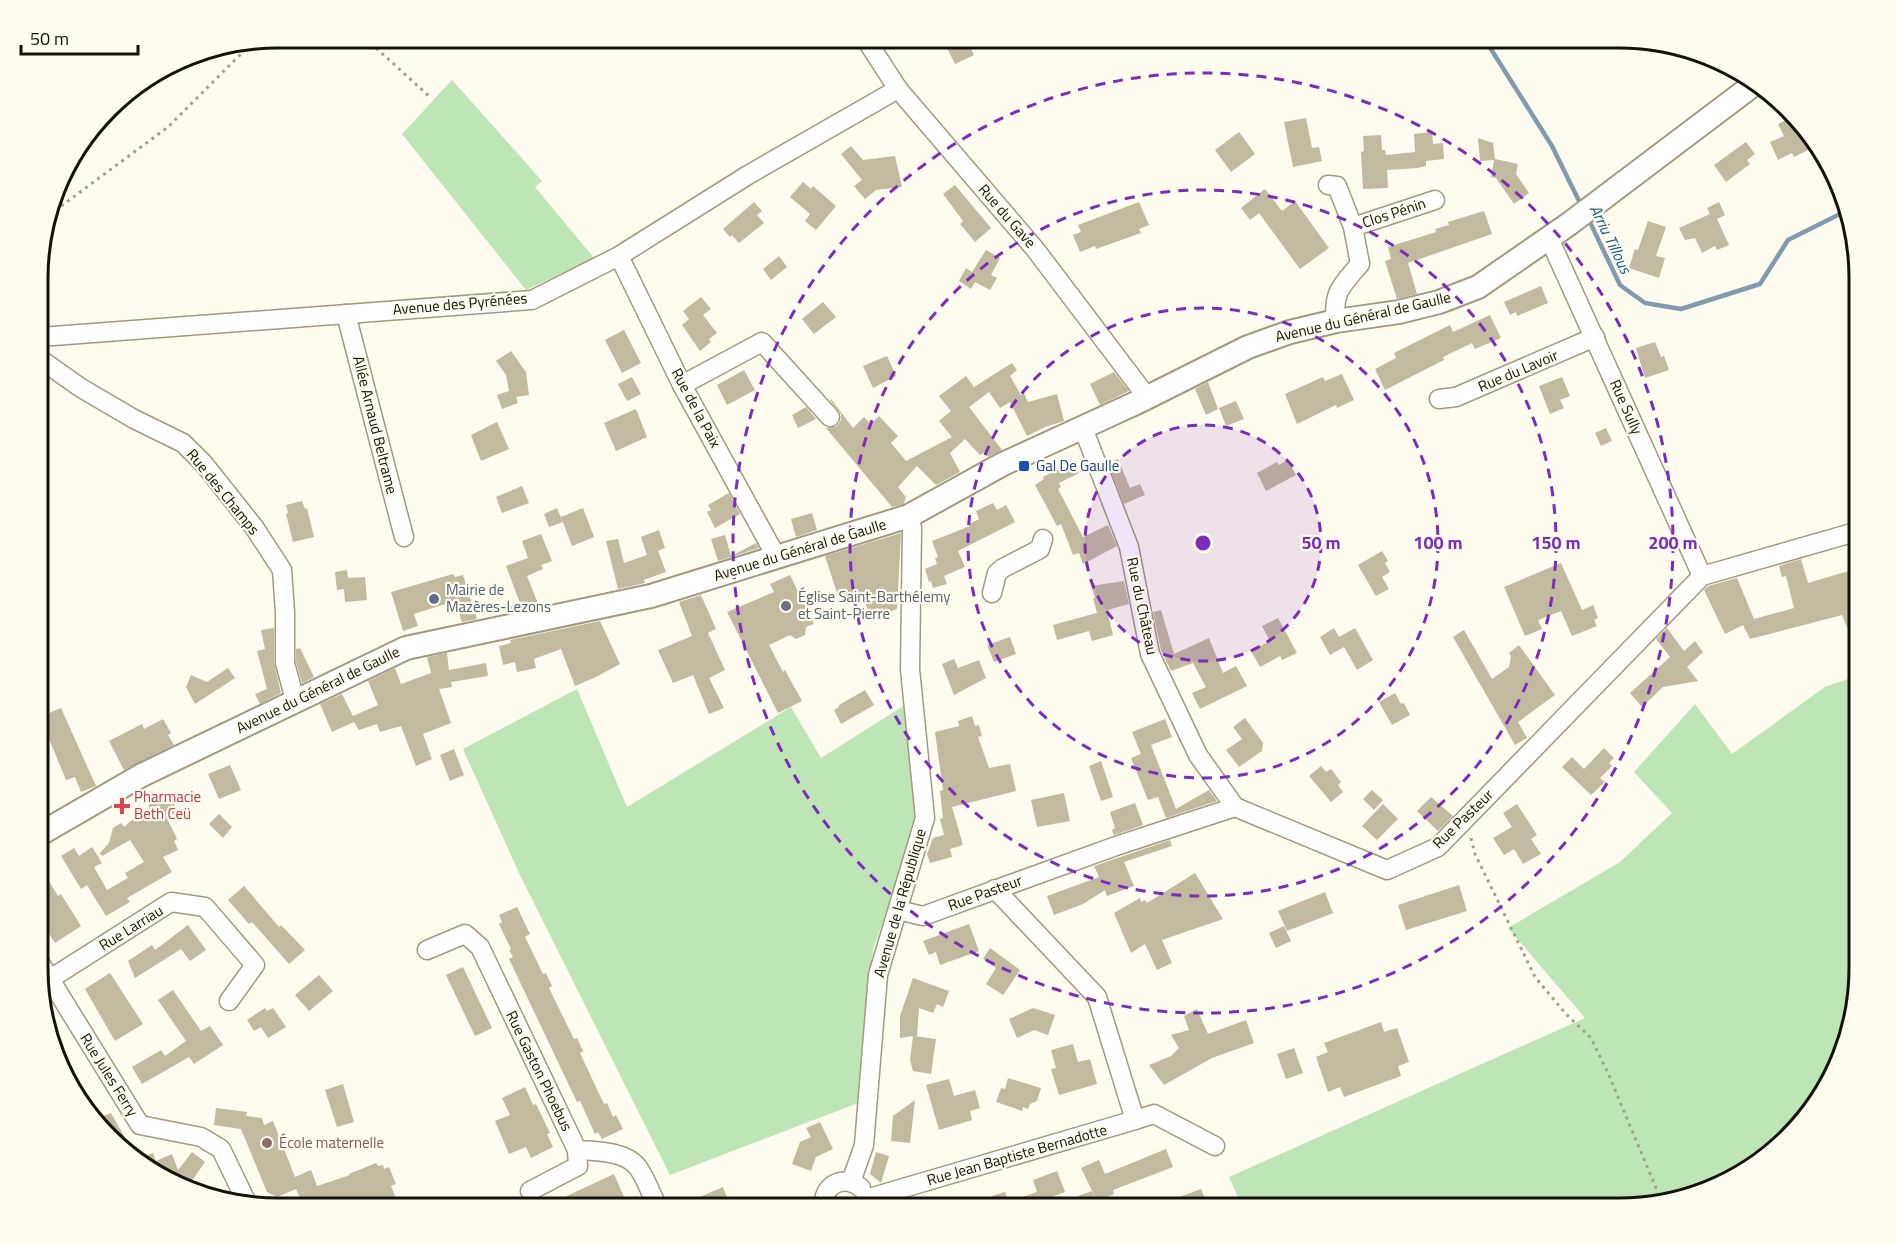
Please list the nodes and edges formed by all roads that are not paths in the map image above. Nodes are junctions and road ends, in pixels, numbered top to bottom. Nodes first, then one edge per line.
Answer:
1 (871, 48) edge
2 (1749, 88) edge
3 (898, 90) junction
4 (1328, 185) dead end
5 (1436, 200) dead end
6 (1353, 226) junction
7 (1549, 238) junction
8 (620, 256) junction
9 (346, 314) junction
10 (1336, 321) junction
11 (48, 336) edge
12 (1595, 338) junction
13 (48, 365) edge
14 (682, 386) junction
15 (1147, 397) junction
16 (1439, 399) dead end
17 (830, 417) dead end
18 (1083, 428) junction
19 (909, 516) junction
20 (1849, 534) edge
21 (404, 537) dead end
22 (1042, 539) dead end
23 (777, 558) junction
24 (1702, 576) junction
25 (992, 593) dead end
26 (295, 700) junction
27 (1235, 807) junction
28 (48, 829) edge
29 (995, 889) junction
30 (898, 910) junction
31 (427, 950) dead end
32 (48, 976) edge
33 (50, 979) junction
34 (229, 1001) dead end
35 (1135, 1120) junction
36 (1215, 1146) dead end
37 (577, 1150) junction
38 (851, 1182) junction
39 (530, 1191) dead end
40 (243, 1195) edge
41 (653, 1198) edge
42 (824, 1198) edge
43 (864, 1198) edge
44 (884, 1198) edge

1 - 3 street, Rue du Gave
2 - 7 main road, Avenue du Général de Gaulle
3 - 8 street, Avenue des Pyrénées
3 - 15 street, Rue du Gave
4 - 6 street, Clos Pénin
5 - 6 street, Clos Pénin
6 - 10 street, Clos Pénin
7 - 10 main road, Avenue du Général de Gaulle
7 - 12 street, Rue Sully
8 - 9 street, Avenue des Pyrénées
8 - 14 street, Rue de la Paix
9 - 11 street, Avenue des Pyrénées
9 - 21 street, Allée Arnaud Beltrame
10 - 15 main road, Avenue du Général de Gaulle
12 - 16 street, Rue du Lavoir
12 - 24 street, Rue Sully
13 - 26 street, Rue des Champs
14 - 17 street
14 - 23 street, Rue de la Paix
15 - 18 main road, Avenue du Général de Gaulle
18 - 19 main road, Avenue du Général de Gaulle
18 - 27 street, Rue du Château
19 - 23 main road, Avenue du Général de Gaulle
19 - 30 street, Avenue de la République
20 - 24 street, Rue Pasteur
22 - 25 street
23 - 26 main road, Avenue du Général de Gaulle
24 - 27 street, Rue Pasteur
26 - 28 main road, Avenue du Général de Gaulle
27 - 29 street, Rue Pasteur
29 - 30 street, Rue Pasteur
29 - 35 street
30 - 38 street, Avenue de la République
31 - 37 street, Rue Gaston Phoebus
32 - 33 street, Rue Jules Ferry
33 - 34 street, Rue Larriau
33 - 40 street, Rue Jules Ferry
35 - 36 street, Rue Jean Baptiste Bernadotte
35 - 44 street, Rue Jean Baptiste Bernadotte
37 - 39 street
37 - 41 street, Rue Gaston Phoebus
38 - 42 street
38 - 43 street

